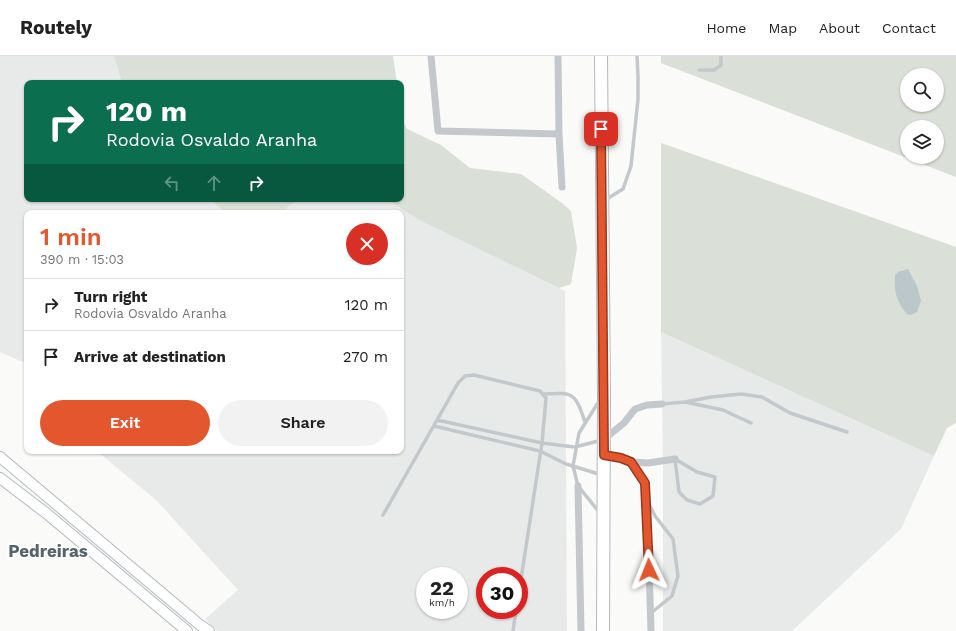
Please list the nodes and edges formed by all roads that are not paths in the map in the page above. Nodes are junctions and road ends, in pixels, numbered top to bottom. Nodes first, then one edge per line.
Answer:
1 (431, 56) edge
2 (558, 56) edge
3 (601, 56) edge
4 (637, 56) edge
5 (722, 56) edge
6 (699, 70) dead end
7 (559, 134) junction
8 (562, 187) dead end
9 (602, 202) junction
10 (544, 394) junction
11 (604, 394) junction
12 (684, 402) junction
13 (662, 404) joint
14 (437, 420) junction
15 (585, 422) junction
16 (750, 424) dead end
17 (434, 426) junction
18 (847, 432) dead end
19 (604, 439) junction
20 (542, 442) junction
21 (575, 447) junction
22 (540, 451) junction
23 (604, 455) junction
24 (0, 457) edge
25 (675, 459) junction
26 (631, 462) junction
27 (573, 466) junction
28 (16, 471) junction
29 (603, 475) junction
30 (4, 481) edge
31 (578, 486) junction
32 (647, 498) junction
33 (383, 515) dead end
34 (603, 517) junction
35 (130, 566) junction
36 (523, 567) edge
37 (122, 576) junction
38 (651, 613) junction
39 (515, 619) edge
40 (187, 631) edge
41 (209, 631) edge
42 (513, 631) edge
43 (581, 631) edge
44 (603, 631) edge
45 (651, 631) edge

1 - 7 street
2 - 7 street
3 - 9 highway
4 - 9 lane
5 - 6 lane
7 - 8 street
9 - 11 highway
10 - 14 lane
10 - 15 lane
10 - 20 lane
11 - 15 lane
11 - 19 highway
12 - 13 lane
12 - 16 lane
12 - 18 lane
13 - 19 street
14 - 17 lane
14 - 20 lane
15 - 21 lane
17 - 22 lane
17 - 33 lane
19 - 21 lane
19 - 23 highway
20 - 21 lane
20 - 22 lane
21 - 27 lane
22 - 27 lane
22 - 36 lane
23 - 26 street
23 - 29 highway
24 - 28 main road
25 - 25 lane
25 - 26 street
26 - 32 street
27 - 29 lane
27 - 31 lane
28 - 30 main road
28 - 35 main road
29 - 34 highway
30 - 37 main road
31 - 34 lane
31 - 43 street
32 - 38 street
32 - 38 lane
34 - 44 highway
35 - 37 main road
35 - 41 main road
37 - 40 main road
38 - 45 street
39 - 42 lane

